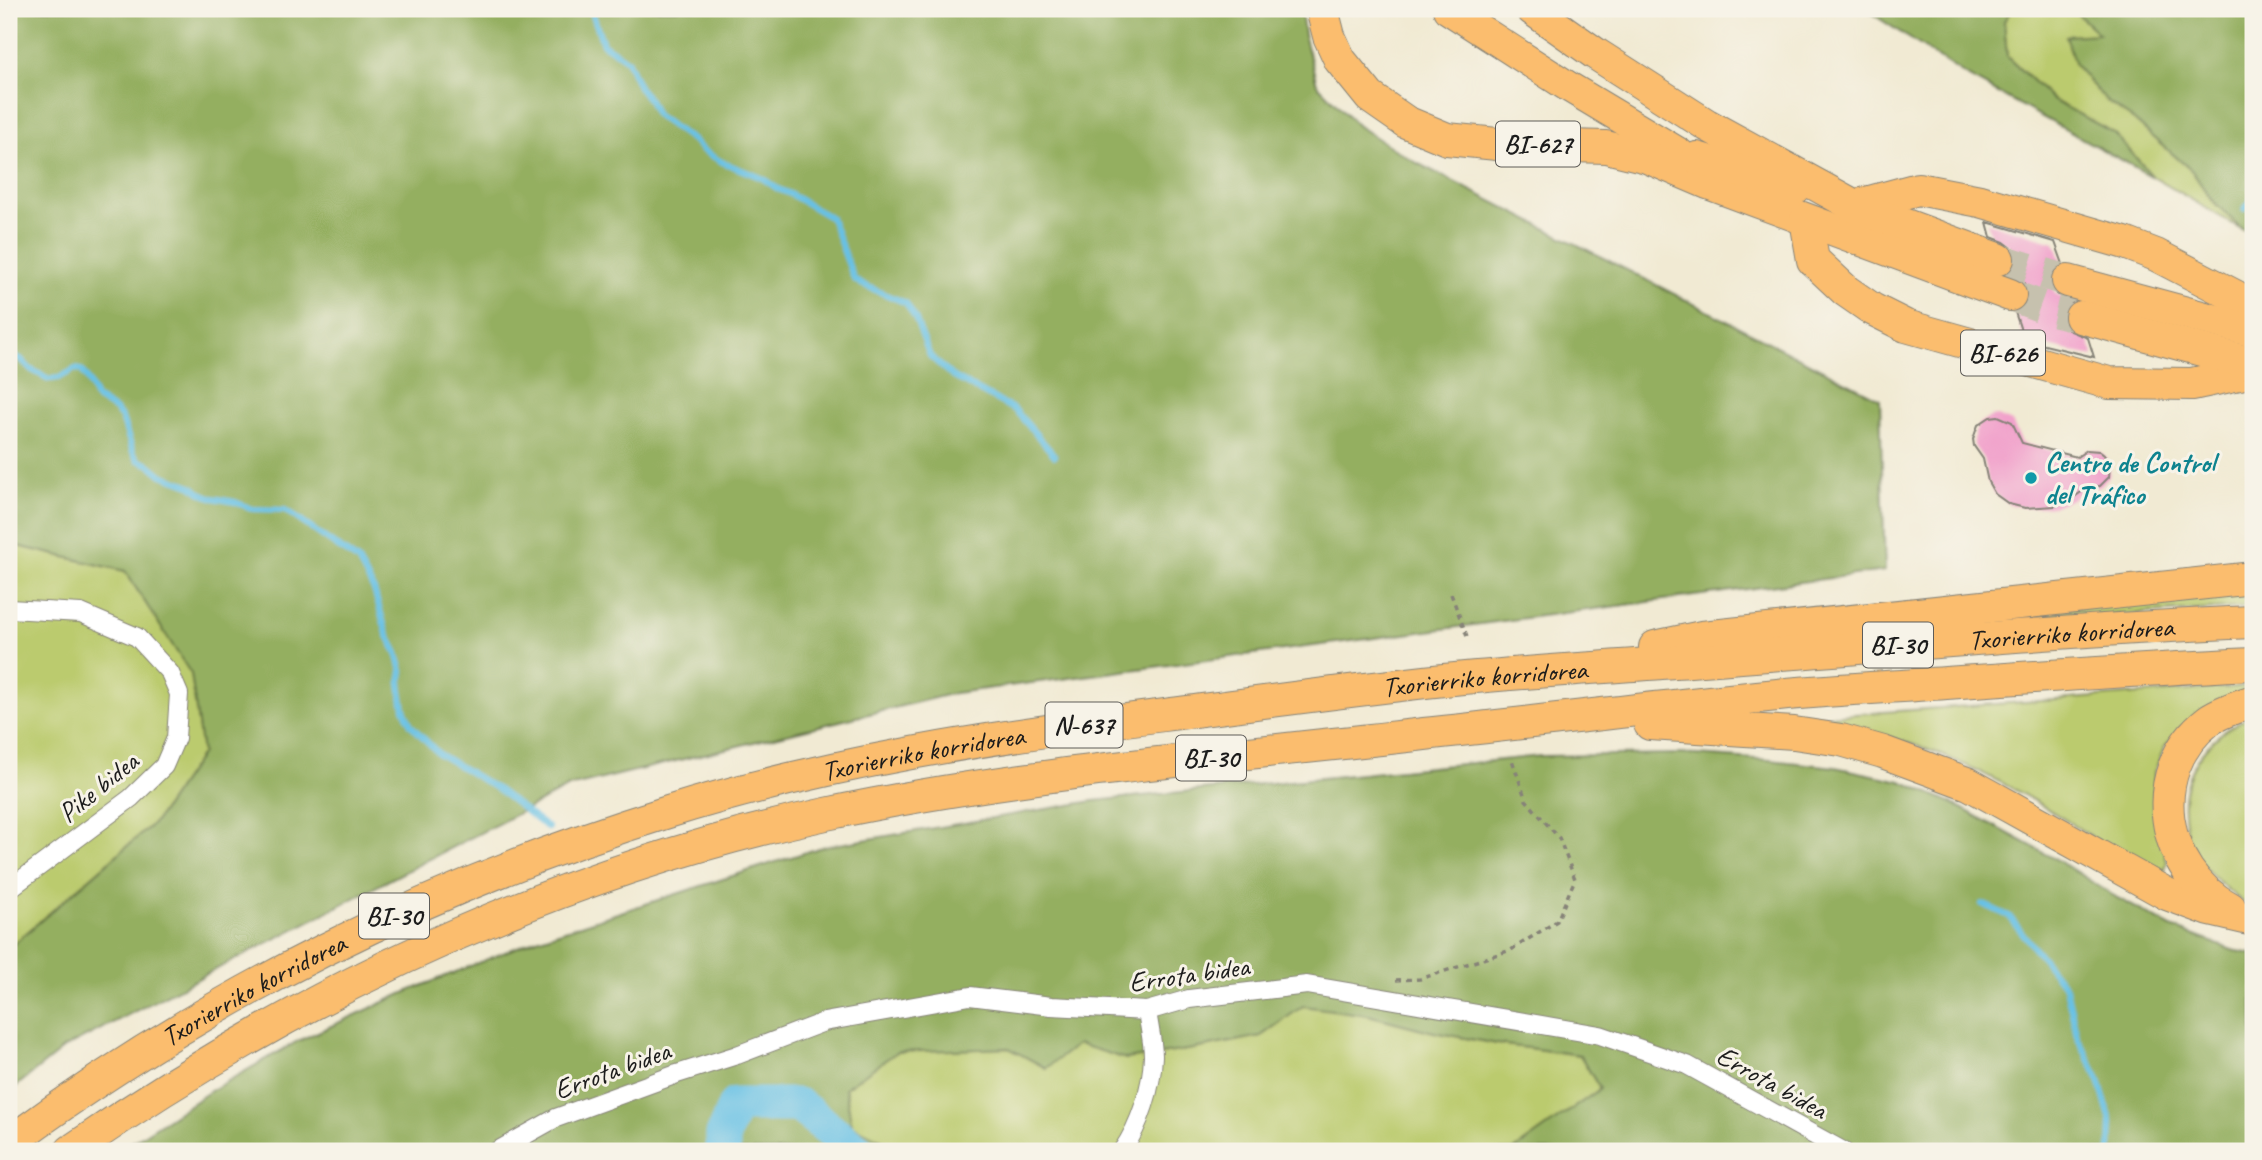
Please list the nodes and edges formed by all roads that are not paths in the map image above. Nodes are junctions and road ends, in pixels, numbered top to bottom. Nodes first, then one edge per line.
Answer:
1 (1322, 9) edge
2 (1448, 9) edge
3 (1532, 9) edge
4 (1679, 153) junction
5 (1855, 206) junction
6 (1806, 220) junction
7 (1998, 258) tunnel mouth
8 (2068, 281) tunnel mouth
9 (2010, 295) tunnel mouth
10 (2253, 312) edge
11 (2081, 317) tunnel mouth
12 (2253, 331) edge
13 (2253, 364) edge
14 (2253, 371) edge
15 (2253, 579) edge
16 (9, 609) edge
17 (2253, 622) edge
18 (2253, 664) edge
19 (1544, 671) junction
20 (1353, 690) joint
21 (2253, 701) edge
22 (1597, 715) junction
23 (817, 773) joint
24 (9, 889) edge
25 (2253, 920) edge
26 (1147, 1011) junction
27 (9, 1143) edge
28 (71, 1151) edge
29 (497, 1151) edge
30 (1122, 1151) edge
31 (1843, 1151) edge

1 - 6 highway, BI-627
2 - 4 highway, BI-626
3 - 5 highway
4 - 5 highway, BI-626
4 - 6 highway, BI-626
5 - 7 highway, BI-626
5 - 10 highway
6 - 9 highway, BI-626
6 - 14 highway, BI-626
8 - 12 highway
11 - 13 highway, BI-626
15 - 19 highway
16 - 24 street, Pike bidea
17 - 19 highway, Txorierriko korridorea / BI-30
18 - 22 highway, Txorierriko korridorea / BI-30
19 - 20 highway, Txorierriko korridorea / BI-30
20 - 23 highway, Txorierriko korridorea / N-637
21 - 25 highway
22 - 25 highway
22 - 28 highway, Txorierriko korridorea / BI-30
23 - 27 highway, Txorierriko korridorea / BI-30
26 - 29 street, Errota bidea
26 - 30 street
26 - 31 street, Errota bidea

